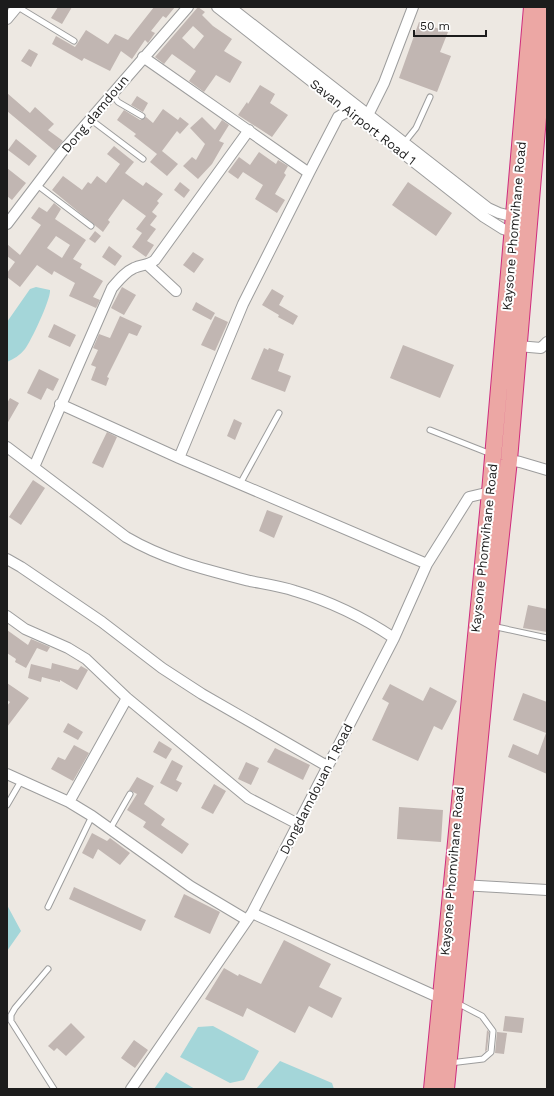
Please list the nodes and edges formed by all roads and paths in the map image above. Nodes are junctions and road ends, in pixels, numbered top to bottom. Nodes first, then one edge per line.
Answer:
1 (18, 7) edge
2 (188, 7) edge
3 (216, 7) edge
4 (230, 7) edge
5 (413, 7) edge
6 (532, 7) edge
7 (547, 11) edge
8 (7, 20) edge
9 (74, 41) dead end
10 (143, 57) junction
11 (112, 94) junction
12 (430, 97) dead end
13 (348, 111) junction
14 (368, 115) junction
15 (142, 116) dead end
16 (90, 119) junction
17 (248, 130) junction
18 (402, 147) junction
19 (143, 159) dead end
20 (309, 173) junction
21 (37, 185) junction
22 (7, 224) edge
23 (91, 226) dead end
24 (521, 226) junction
25 (149, 266) junction
26 (176, 291) dead end
27 (518, 346) junction
28 (545, 347) edge
29 (60, 404) junction
30 (279, 413) dead end
31 (430, 430) dead end
32 (7, 447) edge
33 (494, 455) junction
34 (179, 458) junction
35 (509, 460) junction
36 (34, 467) junction
37 (547, 470) edge
38 (240, 484) junction
39 (490, 492) junction
40 (7, 559) edge
41 (427, 564) junction
42 (7, 616) edge
43 (491, 626) junction
44 (394, 638) junction
45 (547, 638) edge
46 (127, 698) junction
47 (327, 766) junction
48 (7, 774) edge
49 (21, 781) junction
50 (130, 794) dead end
51 (68, 802) junction
52 (7, 805) edge
53 (92, 816) junction
54 (298, 824) junction
55 (110, 830) junction
56 (458, 885) junction
57 (547, 890) edge
58 (48, 906) dead end
59 (249, 916) junction
60 (48, 969) dead end
61 (447, 999) junction
62 (444, 1058) junction
63 (54, 1089) edge
64 (131, 1089) edge
65 (432, 1089) edge
66 (446, 1089) edge

1 - 8 street
1 - 9 lane
2 - 10 street, Dong damdoun
3 - 13 street, Savan Airport Road 1
4 - 14 street, Savan Airport Road 1
5 - 14 street
6 - 24 highway, Kaysone Phomvihane Road
7 - 24 highway, Kaysone Phomvihane Road
10 - 11 street, Dong damdoun
10 - 17 street
11 - 15 lane
11 - 16 street, Dong damdoun
12 - 18 lane
13 - 18 street, Savan Airport Road 1
13 - 20 street
14 - 18 street, Savan Airport Road 1
16 - 19 lane
16 - 21 street, Dong damdoun
17 - 20 street
17 - 25 street
18 - 24 street, Savan Airport Road 1
18 - 24 street, Savan Airport Road 1
20 - 34 street
21 - 22 street, Dong damdoun
21 - 23 lane
24 - 27 highway, Kaysone Phomvihane Road
24 - 33 highway, Kaysone Phomvihane Road
25 - 26 street
25 - 29 street
27 - 28 street
27 - 35 highway, Kaysone Phomvihane Road
29 - 34 street
29 - 36 street
30 - 38 lane
31 - 33 lane
32 - 36 street
33 - 39 highway, Kaysone Phomvihane Road
34 - 38 street
35 - 37 street
35 - 43 highway, Kaysone Phomvihane Road
36 - 44 street
38 - 41 street
39 - 41 street, Dongdamdouan 1 Road
39 - 56 highway, Kaysone Phomvihane Road
40 - 47 street
41 - 44 street, Dongdamdouan 1 Road
42 - 46 street
43 - 45 lane
43 - 56 highway, Kaysone Phomvihane Road
44 - 47 street, Dongdamdouan 1 Road
46 - 51 street
46 - 54 street
47 - 54 street, Dongdamdouan 1 Road
48 - 49 street
49 - 51 street
49 - 52 lane
50 - 55 lane
51 - 53 street
53 - 55 street
53 - 58 lane
54 - 59 street, Dongdamdouan 1 Road
55 - 59 street
56 - 57 street
56 - 61 highway, Kaysone Phomvihane Road
59 - 61 street
59 - 64 street, Dongdamdouan 1 Road
60 - 63 lane
61 - 62 highway, Kaysone Phomvihane Road
61 - 62 lane
62 - 65 highway, Kaysone Phomvihane Road
62 - 66 highway, Kaysone Phomvihane Road

